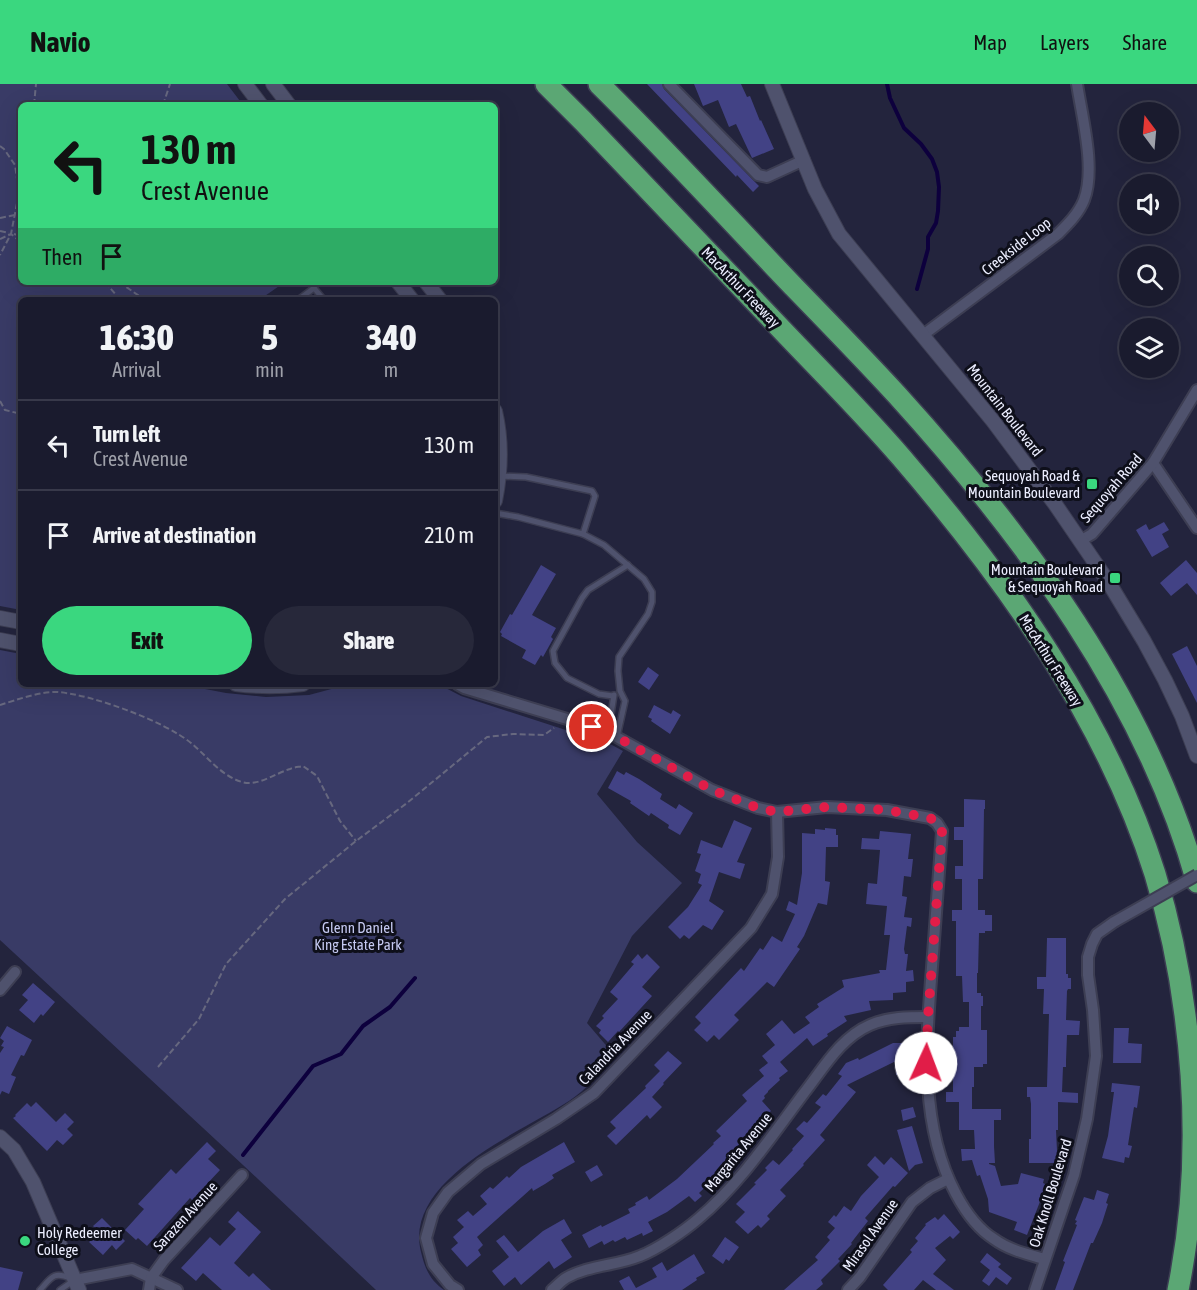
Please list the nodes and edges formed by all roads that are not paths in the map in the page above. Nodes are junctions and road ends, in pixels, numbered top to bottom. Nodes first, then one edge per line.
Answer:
1 (245, 84) edge
2 (273, 84) edge
3 (546, 84) edge
4 (599, 84) edge
5 (669, 84) edge
6 (772, 84) edge
7 (1077, 84) edge
8 (259, 102) edge
9 (287, 102) edge
10 (804, 160) junction
11 (314, 285) edge
12 (400, 285) edge
13 (428, 285) edge
14 (301, 297) edge
15 (410, 297) edge
16 (438, 297) edge
17 (923, 335) junction
18 (1197, 390) edge
19 (498, 432) edge
20 (1153, 463) junction
21 (499, 476) junction
22 (498, 482) edge
23 (498, 514) edge
24 (1197, 528) edge
25 (583, 534) junction
26 (1080, 541) junction
27 (628, 565) junction
28 (0, 618) edge
29 (18, 621) edge
30 (0, 640) edge
31 (18, 643) edge
32 (462, 687) edge
33 (620, 691) junction
34 (613, 696) junction
35 (612, 735) junction
36 (1197, 756) edge
37 (777, 812) junction
38 (1197, 875) edge
39 (1197, 882) edge
40 (15, 972) dead end
41 (0, 990) edge
42 (928, 1017) junction
43 (0, 1137) edge
44 (242, 1175) dead end
45 (948, 1179) junction
46 (1044, 1260) junction
47 (151, 1278) junction
48 (77, 1285) edge
49 (40, 1290) edge
50 (60, 1290) edge
51 (148, 1290) edge
52 (177, 1290) edge
53 (458, 1290) edge
54 (552, 1290) edge
55 (848, 1290) edge
56 (1035, 1290) edge
57 (1178, 1290) edge

1 - 8 street
2 - 9 street
3 - 57 highway, MacArthur Freeway
4 - 39 highway
5 - 10 street
6 - 10 street, Mountain Boulevard
7 - 17 street, Creekside Loop
10 - 17 street, Mountain Boulevard
11 - 14 lane
12 - 15 street
13 - 16 street
17 - 26 street, Mountain Boulevard
18 - 20 street, Sequoyah Road
19 - 21 street
20 - 24 street
20 - 26 street, Sequoyah Road
21 - 22 street
21 - 25 lane
23 - 25 lane
25 - 27 lane
26 - 36 street, Mountain Boulevard
27 - 33 lane
27 - 34 lane
28 - 29 street
30 - 31 street
32 - 35 street
33 - 34 lane
33 - 35 lane
34 - 35 lane
35 - 37 street
37 - 42 street
37 - 53 street, Calandria Avenue
38 - 46 street, Oak Knoll Boulevard, bridge
40 - 41 street
42 - 45 street
42 - 54 street, Margarita Avenue
43 - 48 street
44 - 47 street, Sarazen Avenue
45 - 46 street
45 - 55 street, Mirasol Avenue
46 - 56 street, Oak Knoll Boulevard
47 - 48 street
47 - 51 street
47 - 52 street
48 - 49 lane
48 - 50 lane

